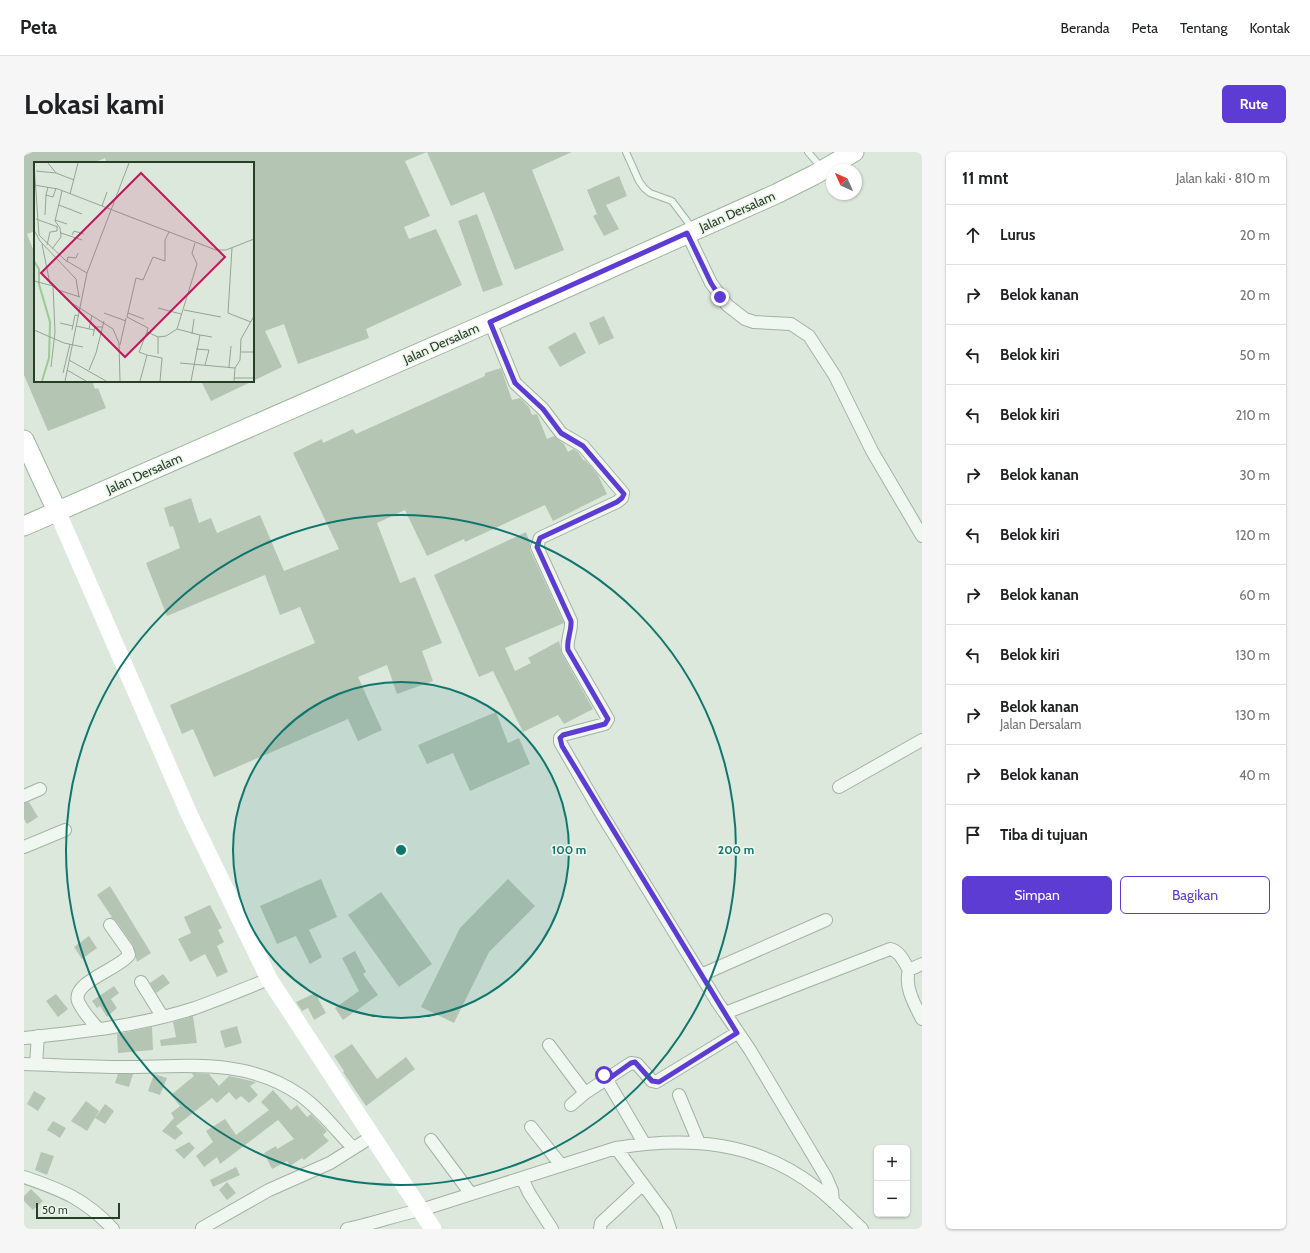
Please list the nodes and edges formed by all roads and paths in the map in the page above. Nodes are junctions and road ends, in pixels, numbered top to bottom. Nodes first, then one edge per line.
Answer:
1 (626, 152) edge
2 (808, 152) edge
3 (854, 152) edge
4 (824, 170) junction
5 (691, 232) junction
6 (490, 322) junction
7 (24, 440) edge
8 (57, 511) junction
9 (24, 526) edge
10 (922, 536) edge
11 (922, 740) edge
12 (839, 787) dead end
13 (40, 789) dead end
14 (24, 796) edge
15 (65, 830) dead end
16 (24, 847) edge
17 (826, 920) dead end
18 (110, 925) dead end
19 (922, 964) edge
20 (908, 970) junction
21 (701, 975) junction
22 (269, 979) junction
23 (141, 982) dead end
24 (725, 1013) junction
25 (162, 1016) junction
26 (922, 1019) edge
27 (98, 1029) junction
28 (737, 1033) junction
29 (38, 1036) junction
30 (24, 1038) edge
31 (549, 1045) dead end
32 (33, 1060) edge
33 (606, 1078) junction
34 (585, 1093) junction
35 (679, 1095) dead end
36 (571, 1105) dead end
37 (531, 1127) dead end
38 (373, 1136) junction
39 (431, 1140) dead end
40 (644, 1143) junction
41 (699, 1143) junction
42 (353, 1148) junction
43 (616, 1148) junction
44 (561, 1164) junction
45 (24, 1176) edge
46 (522, 1178) junction
47 (643, 1184) junction
48 (471, 1194) junction
49 (833, 1202) junction
50 (421, 1210) junction
51 (113, 1229) edge
52 (197, 1229) edge
53 (220, 1229) edge
54 (347, 1229) edge
55 (434, 1229) edge
56 (552, 1229) edge
57 (600, 1229) edge
58 (670, 1229) edge
59 (862, 1229) edge

1 - 5 lane
2 - 4 lane
3 - 4 main road, Jalan Dersalam
4 - 5 main road, Jalan Dersalam
5 - 6 main road, Jalan Dersalam
5 - 10 street
6 - 8 main road, Jalan Dersalam
6 - 21 street
7 - 8 main road
8 - 9 main road, Jalan Dersalam
8 - 22 main road
11 - 12 street
13 - 14 street
15 - 16 street
17 - 21 street
18 - 27 street
19 - 20 street
20 - 24 street
20 - 26 street
21 - 24 street
22 - 25 street
22 - 38 main road
23 - 25 street
24 - 28 street
25 - 27 street
27 - 29 street
28 - 33 street
28 - 49 street
29 - 30 street
29 - 32 street
31 - 34 street
32 - 42 street
33 - 34 street
33 - 40 street
34 - 36 street
35 - 41 street
37 - 44 street
38 - 42 street
38 - 50 main road
39 - 48 street
40 - 41 street
40 - 43 street
41 - 49 street
42 - 52 street
43 - 44 street
43 - 47 street
44 - 46 street
45 - 51 street
46 - 48 street
46 - 56 street
47 - 57 street
47 - 58 street
48 - 50 street
49 - 59 street
50 - 54 street
50 - 55 main road
52 - 53 street

